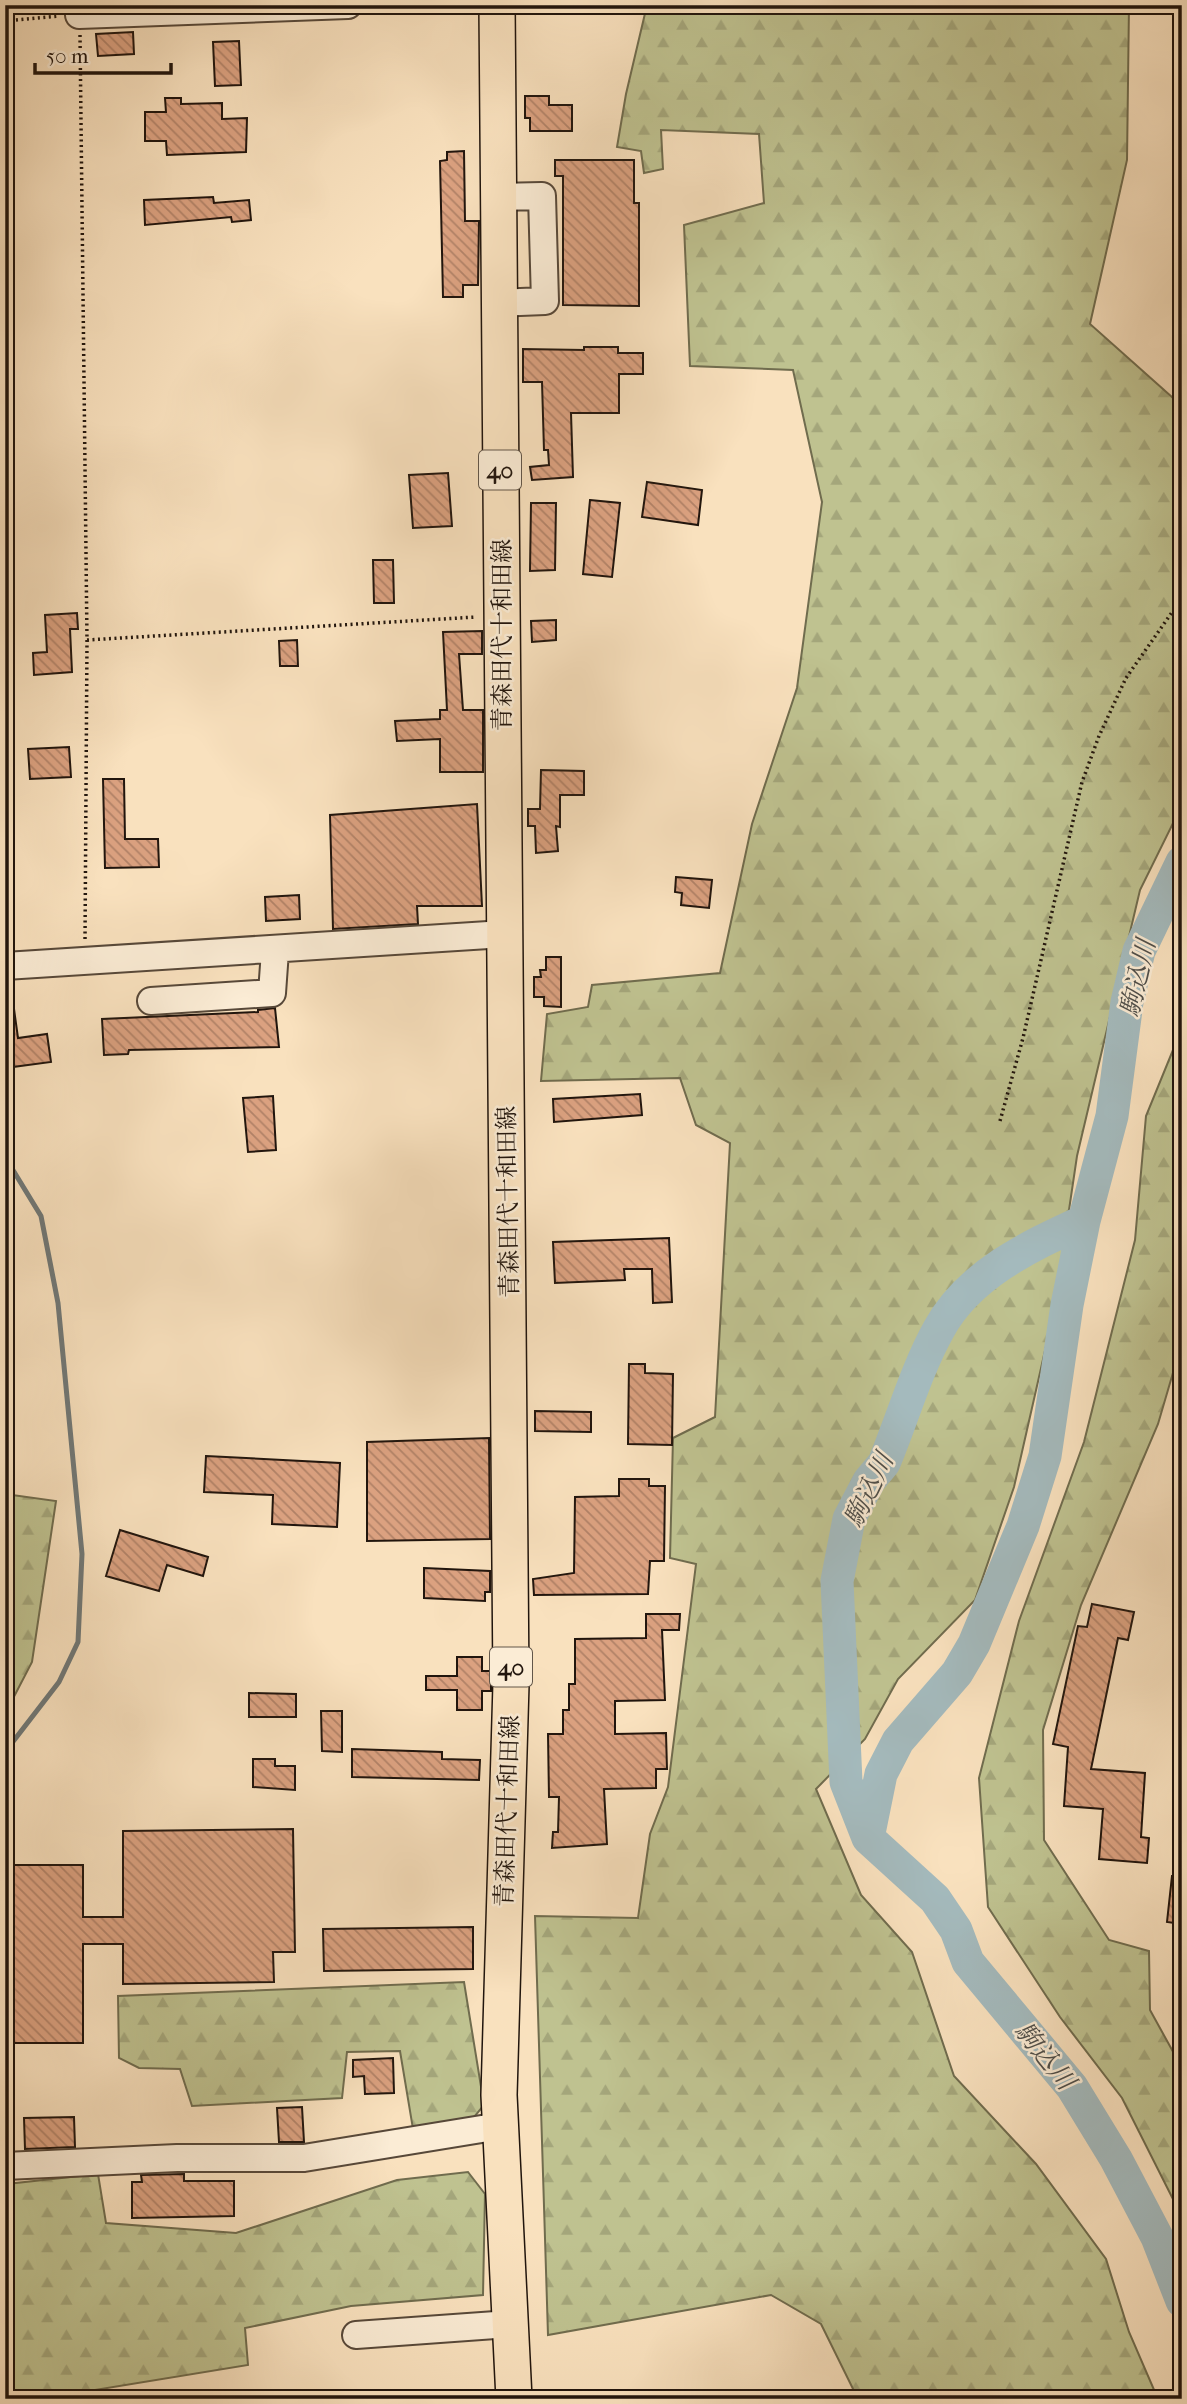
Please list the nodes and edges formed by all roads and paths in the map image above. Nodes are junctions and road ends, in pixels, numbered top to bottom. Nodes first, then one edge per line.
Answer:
1 (348, 5) edge
2 (497, 5) edge
3 (79, 15) junction
4 (5, 21) edge
5 (498, 197) junction
6 (499, 303) junction
7 (1182, 598) edge
8 (502, 616) junction
9 (87, 640) junction
10 (504, 934) junction
11 (275, 951) junction
12 (86, 962) junction
13 (5, 966) edge
14 (151, 1001) dead end
15 (1000, 1121) dead end
16 (500, 2126) junction
17 (5, 2166) edge
18 (510, 2324) junction
19 (356, 2335) dead end
20 (514, 2399) edge

1 - 3 street
2 - 5 main road, 青森田代十和田線 / 40
3 - 4 path
3 - 9 path
5 - 6 main road, 青森田代十和田線 / 40
5 - 6 street
6 - 8 main road, 青森田代十和田線 / 40
7 - 15 path
8 - 9 path
8 - 10 main road, 青森田代十和田線 / 40
9 - 12 path
10 - 11 street
10 - 16 main road, 青森田代十和田線 / 40
11 - 12 street
11 - 14 street
12 - 13 street
16 - 17 street
16 - 18 main road, 青森田代十和田線 / 40
18 - 19 street
18 - 20 main road, 青森田代十和田線 / 40

